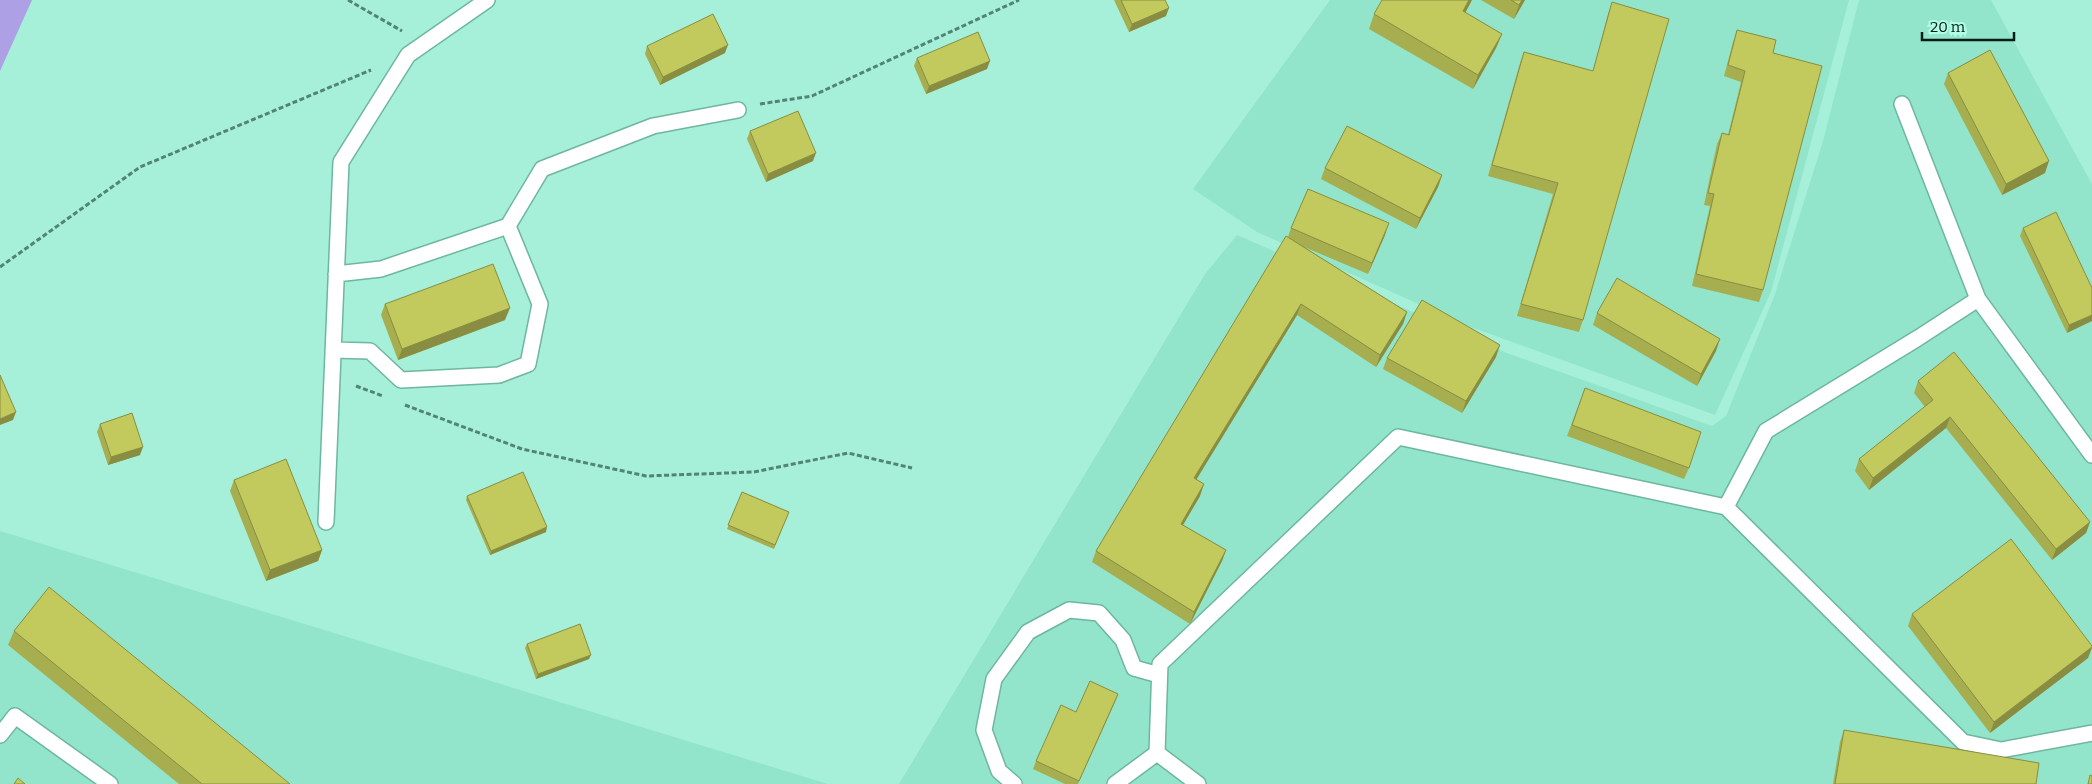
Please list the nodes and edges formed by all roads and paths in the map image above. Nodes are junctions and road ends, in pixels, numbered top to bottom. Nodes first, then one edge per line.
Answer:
1 (348, 0) edge
2 (487, 0) edge
3 (1019, 0) edge
4 (408, 55) junction
5 (373, 70) dead end
6 (1902, 104) dead end
7 (738, 110) joint
8 (508, 226) junction
9 (0, 267) edge
10 (336, 274) junction
11 (1978, 299) junction
12 (333, 350) junction
13 (332, 377) junction
14 (386, 398) dead end
15 (404, 405) dead end
16 (2092, 455) edge
17 (912, 468) dead end
18 (1726, 507) junction
19 (326, 522) dead end
20 (1159, 675) junction
21 (2092, 733) edge
22 (0, 735) edge
23 (1157, 753) junction
24 (110, 784) edge
25 (1014, 784) edge
26 (1115, 784) edge
27 (1198, 784) edge

1 - 4 path
2 - 4 lane
3 - 7 path
4 - 10 lane
5 - 9 path
6 - 11 lane
7 - 8 lane
8 - 10 lane
8 - 12 lane
10 - 12 lane
11 - 16 lane
11 - 18 lane
12 - 13 lane
13 - 14 path
13 - 19 lane
15 - 17 path
18 - 20 lane
18 - 21 lane
20 - 23 lane
20 - 25 lane
22 - 24 lane
23 - 26 lane
23 - 27 lane

